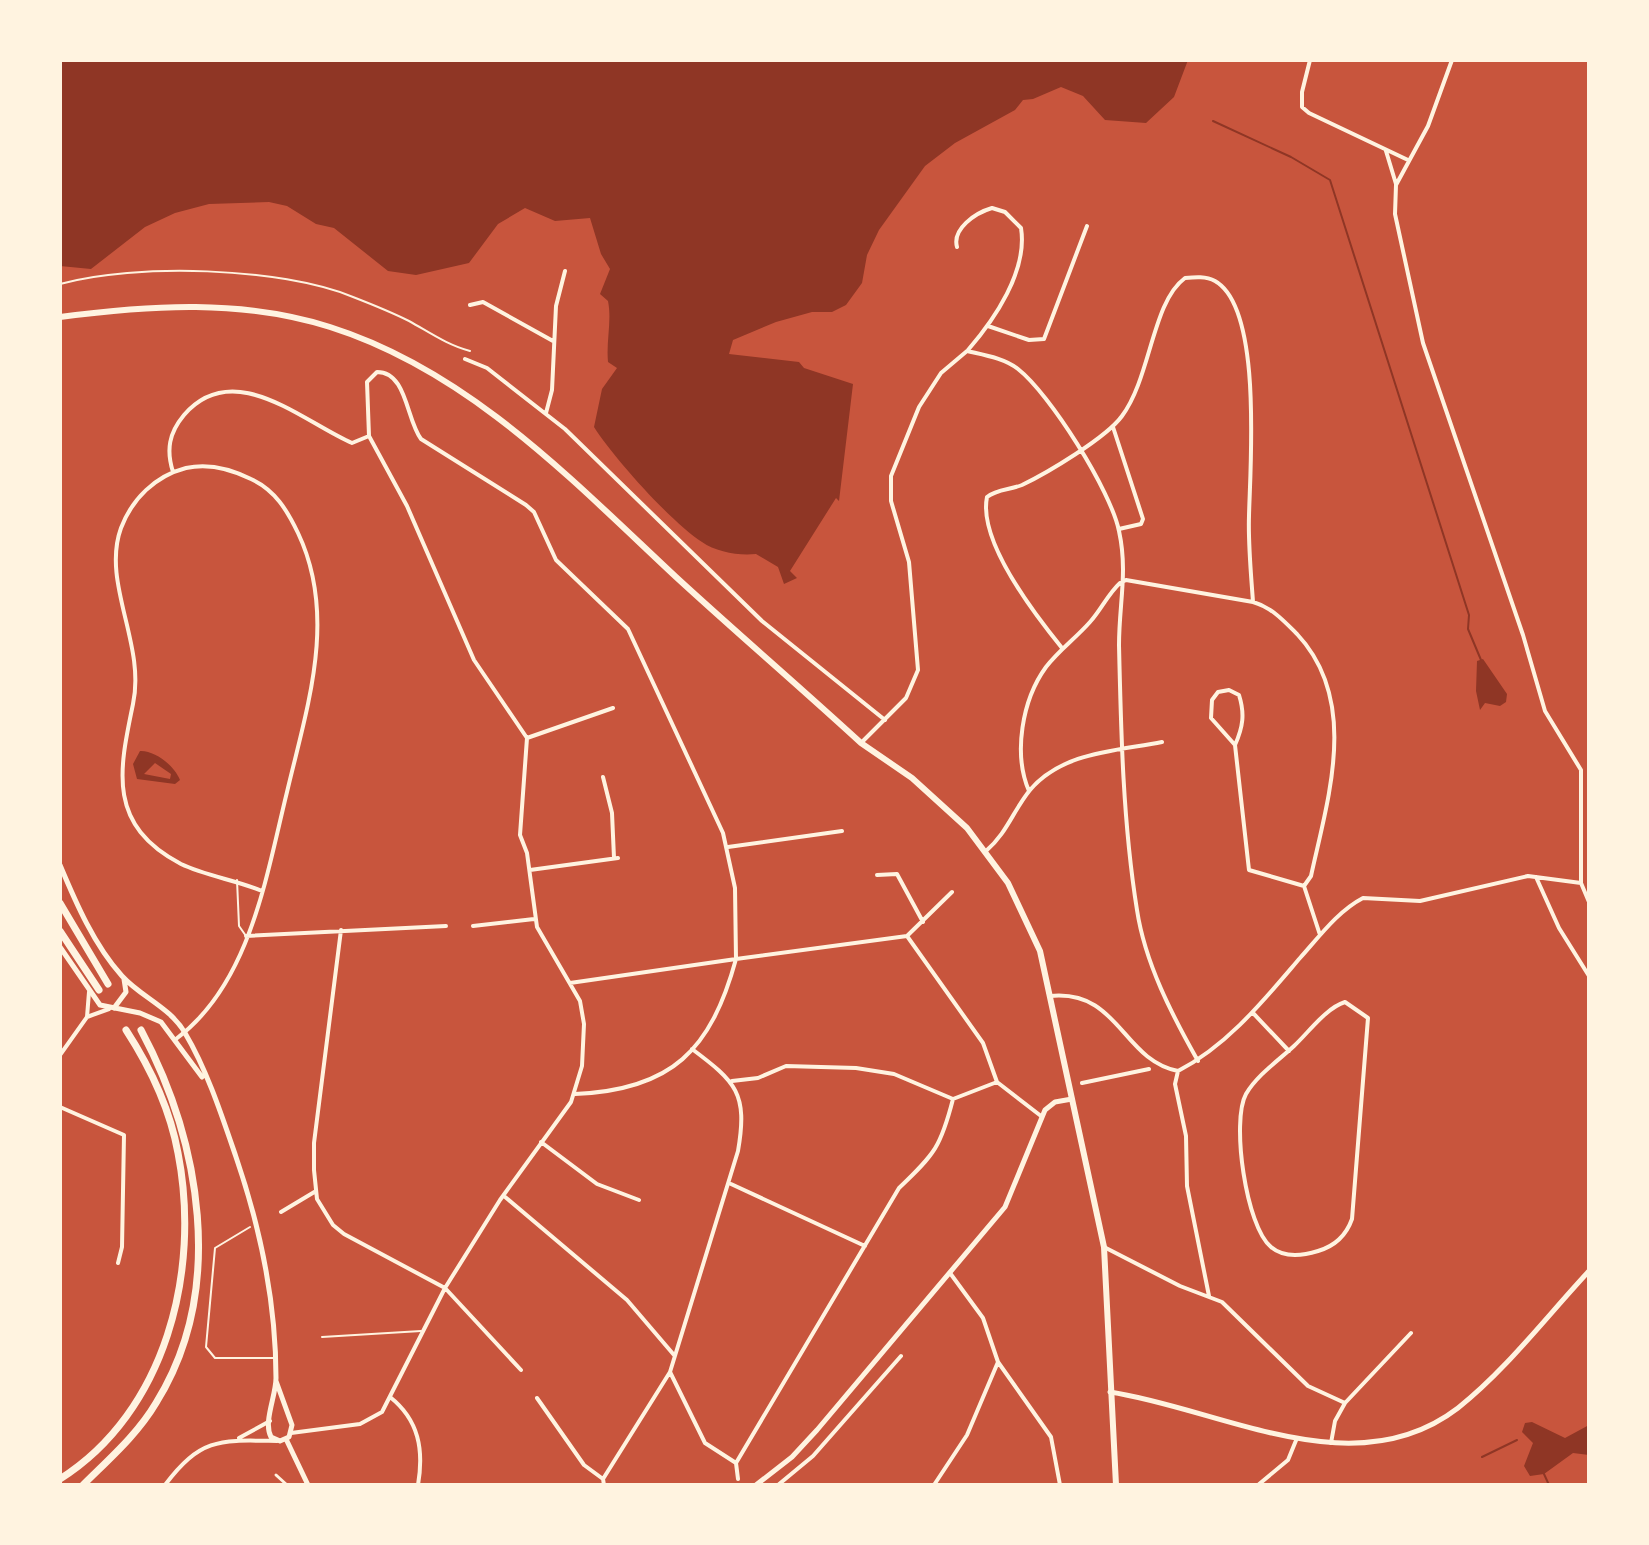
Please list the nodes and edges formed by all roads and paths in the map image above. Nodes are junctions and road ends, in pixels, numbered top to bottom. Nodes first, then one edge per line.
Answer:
1 (1310, 60) edge
2 (1452, 60) edge
3 (1385, 148) junction
4 (1408, 160) junction
5 (1396, 185) junction
6 (1087, 226) dead end
7 (957, 247) dead end
8 (565, 271) dead end
9 (60, 284) edge
10 (470, 305) dead end
11 (60, 317) edge
12 (988, 326) junction
13 (554, 342) junction
14 (470, 351) dead end
15 (967, 351) junction
16 (465, 359) dead end
17 (546, 413) junction
18 (1113, 427) junction
19 (369, 436) junction
20 (1078, 450) junction
21 (173, 472) junction
22 (1119, 529) junction
23 (1126, 580) junction
24 (1253, 602) junction
25 (1062, 648) junction
26 (613, 708) dead end
27 (885, 720) junction
28 (527, 738) junction
29 (1162, 742) dead end
30 (861, 743) junction
31 (1235, 745) junction
32 (1123, 750) junction
33 (603, 777) dead end
34 (1029, 791) junction
35 (842, 831) dead end
36 (728, 847) junction
37 (986, 851) junction
38 (60, 865) edge
39 (529, 870) junction
40 (877, 875) dead end
41 (1536, 877) junction
42 (237, 880) junction
43 (1581, 883) junction
44 (1304, 886) junction
45 (262, 891) junction
46 (952, 892) dead end
47 (1589, 902) edge
48 (60, 903) edge
49 (534, 919) junction
50 (923, 922) junction
51 (446, 926) dead end
52 (473, 926) dead end
53 (341, 930) junction
54 (60, 931) edge
55 (1320, 935) junction
56 (246, 936) junction
57 (907, 936) junction
58 (60, 947) edge
59 (736, 959) junction
60 (1589, 976) edge
61 (124, 978) junction
62 (570, 983) junction
63 (108, 984) dead end
64 (99, 990) dead end
65 (89, 992) junction
66 (1050, 996) junction
67 (106, 1009) junction
68 (1253, 1013) junction
69 (87, 1017) junction
70 (126, 1030) dead end
71 (141, 1030) dead end
72 (185, 1032) junction
73 (176, 1039) junction
74 (692, 1049) junction
75 (1289, 1051) junction
76 (60, 1055) edge
77 (1198, 1061) junction
78 (1149, 1069) dead end
79 (1178, 1071) junction
80 (732, 1081) junction
81 (206, 1082) junction
82 (997, 1082) junction
83 (1082, 1083) dead end
84 (575, 1094) junction
85 (953, 1099) junction
86 (1072, 1099) junction
87 (60, 1107) edge
88 (1041, 1116) junction
89 (541, 1142) junction
90 (731, 1184) junction
91 (316, 1191) junction
92 (504, 1195) junction
93 (639, 1200) dead end
94 (281, 1212) dead end
95 (250, 1227) dead end
96 (865, 1246) junction
97 (1104, 1247) junction
98 (118, 1263) dead end
99 (1589, 1271) edge
100 (950, 1273) junction
101 (445, 1288) junction
102 (1209, 1296) junction
103 (423, 1330) junction
104 (1411, 1333) dead end
105 (322, 1337) dead end
106 (674, 1355) junction
107 (901, 1356) dead end
108 (275, 1358) junction
109 (998, 1362) junction
110 (521, 1370) dead end
111 (670, 1372) junction
112 (276, 1381) junction
113 (1109, 1392) junction
114 (390, 1397) junction
115 (537, 1398) dead end
116 (1345, 1403) junction
117 (287, 1418) junction
118 (270, 1420) junction
119 (291, 1433) junction
120 (1297, 1438) junction
121 (237, 1439) junction
122 (286, 1439) junction
123 (277, 1441) junction
124 (1331, 1443) junction
125 (736, 1463) junction
126 (276, 1475) dead end
127 (60, 1479) edge
128 (738, 1479) dead end
129 (604, 1482) edge
130 (83, 1485) edge
131 (165, 1485) edge
132 (287, 1485) edge
133 (308, 1485) edge
134 (418, 1485) edge
135 (756, 1485) edge
136 (778, 1485) edge
137 (934, 1485) edge
138 (1060, 1485) edge
139 (1116, 1485) edge
140 (1258, 1485) edge

1 - 3 street
2 - 4 street
3 - 4 street
3 - 5 street
4 - 5 street
5 - 43 street
6 - 12 street
7 - 12 street
8 - 13 street
9 - 14 lane
10 - 13 street
11 - 30 main road
12 - 15 street
13 - 17 street
15 - 20 street
15 - 27 street
16 - 17 street
17 - 27 street
18 - 20 street
18 - 22 street
18 - 24 street
19 - 21 street
19 - 28 street
19 - 36 street
20 - 22 street
20 - 25 street
21 - 42 street
21 - 45 street
22 - 23 street
23 - 24 street
23 - 25 street
23 - 32 street
24 - 44 street
25 - 34 street
26 - 28 street
27 - 30 street
28 - 39 street
29 - 32 street
30 - 37 main road
31 - 31 street
31 - 44 street
32 - 34 street
32 - 77 street
33 - 39 street
34 - 37 street
35 - 36 street
36 - 59 street
37 - 66 main road
38 - 61 street
39 - 49 street
40 - 50 street
41 - 43 street
41 - 55 street
41 - 60 street
42 - 45 street
42 - 56 lane
43 - 47 street
44 - 55 street
45 - 56 street
46 - 50 street
48 - 63 main road
49 - 52 street
49 - 62 street
50 - 57 street
51 - 53 street
53 - 56 street
53 - 91 street
54 - 64 main road
55 - 68 street
56 - 72 street
57 - 59 street
57 - 82 street
58 - 65 street
59 - 62 street
59 - 74 street
61 - 67 street
61 - 72 street
62 - 84 street
65 - 67 street
65 - 69 street
66 - 79 street
66 - 86 main road
67 - 69 street
67 - 73 street
68 - 75 street
68 - 77 street
69 - 76 street
70 - 127 main road
71 - 130 main road
72 - 73 street
72 - 81 street
73 - 81 street
74 - 80 street
74 - 84 street
75 - 75 street
77 - 79 street
78 - 83 street
79 - 102 street
80 - 85 street
80 - 90 street
81 - 108 street
82 - 85 street
82 - 88 street
84 - 89 street
85 - 96 street
86 - 88 street
86 - 97 main road
87 - 98 street
88 - 100 street
89 - 92 street
89 - 93 street
90 - 96 street
90 - 106 street
91 - 94 street
91 - 101 street
92 - 101 street
92 - 106 street
95 - 108 lane
96 - 125 street
97 - 102 street
97 - 113 main road
99 - 124 street
100 - 109 street
100 - 135 street
101 - 103 street
101 - 110 street
102 - 116 street
103 - 105 lane
103 - 114 street
104 - 116 street
106 - 111 street
107 - 136 street
108 - 112 street
109 - 137 street
109 - 138 street
111 - 125 street
111 - 129 street
112 - 117 street
112 - 118 street
113 - 120 street
113 - 139 main road
114 - 119 street
114 - 134 street
115 - 129 street
116 - 124 street
117 - 118 street
117 - 119 street
118 - 121 street
118 - 123 street
119 - 122 street
120 - 124 street
120 - 140 street
121 - 123 street
121 - 131 street
122 - 123 street
122 - 133 street
125 - 128 street
126 - 132 street

